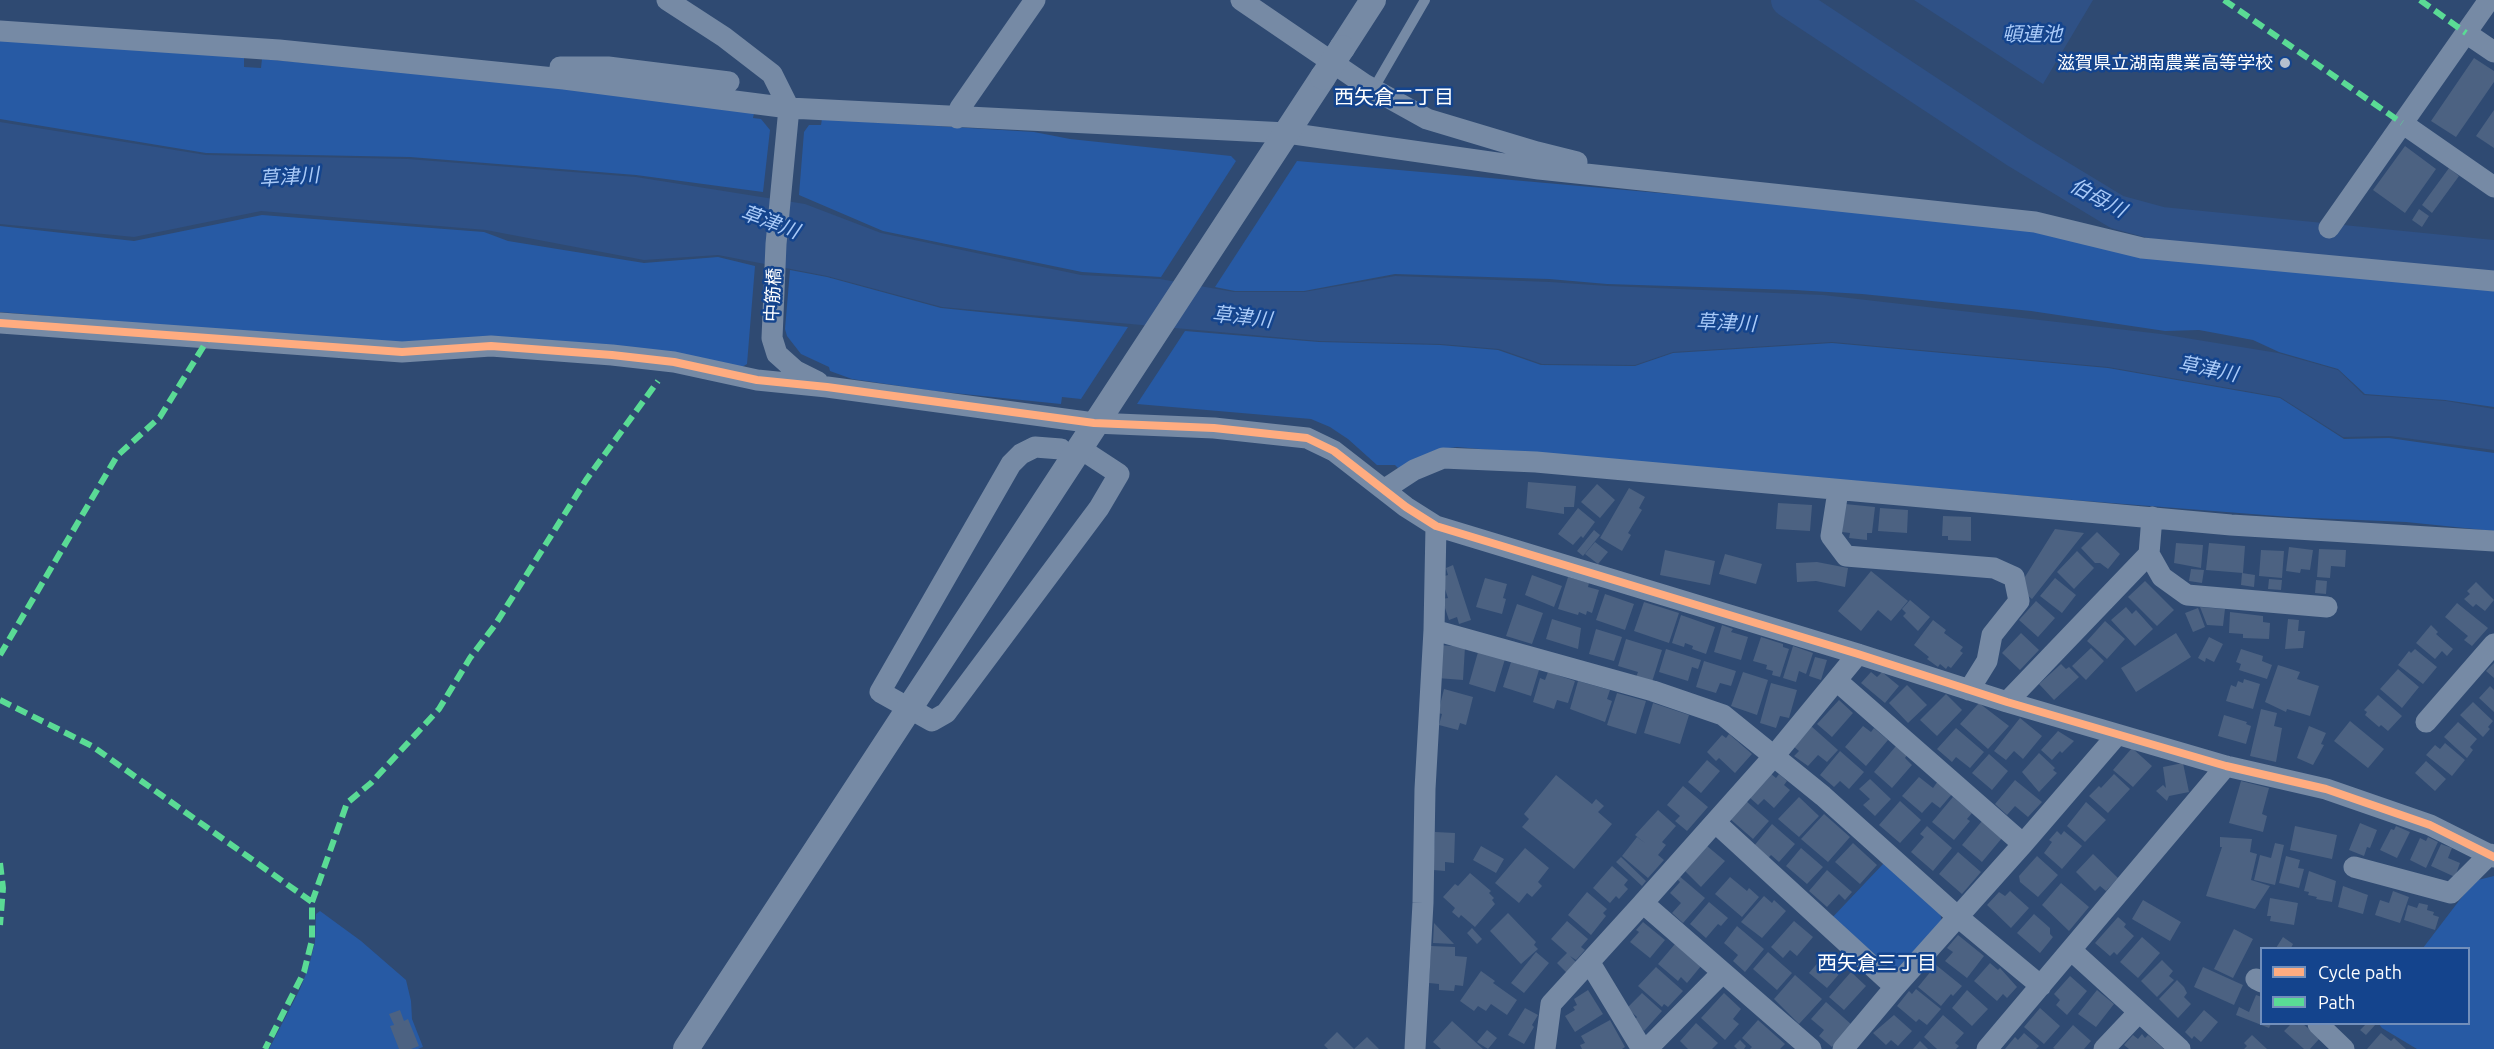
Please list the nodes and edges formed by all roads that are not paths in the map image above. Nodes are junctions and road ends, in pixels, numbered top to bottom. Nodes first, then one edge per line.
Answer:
1 (667, 0) edge
2 (1035, 0) edge
3 (1241, 0) edge
4 (1373, 0) edge
5 (1425, 0) edge
6 (2489, 0) edge
7 (0, 18) edge
8 (0, 31) edge
9 (2466, 33) junction
10 (2494, 52) edge
11 (564, 73) junction
12 (729, 82) dead end
13 (1374, 88) junction
14 (958, 113) junction
15 (788, 118) junction
16 (2402, 123) junction
17 (1287, 133) junction
18 (1538, 161) junction
19 (2494, 187) edge
20 (2033, 216) junction
21 (2329, 228) dead end
22 (2494, 270) edge
23 (2494, 281) edge
24 (0, 323) edge
25 (827, 387) junction
26 (1094, 423) junction
27 (1061, 449) dead end
28 (1090, 455) dead end
29 (1385, 489) junction
30 (1838, 491) junction
31 (2152, 517) junction
32 (1436, 526) junction
33 (2494, 541) edge
34 (2149, 554) junction
35 (2327, 607) dead end
36 (1434, 630) junction
37 (2494, 644) edge
38 (1858, 654) junction
39 (1837, 681) junction
40 (1969, 690) junction
41 (2007, 702) junction
42 (908, 709) junction
43 (2426, 722) dead end
44 (2117, 735) junction
45 (1774, 756) junction
46 (2226, 766) junction
47 (1716, 823) junction
48 (2023, 844) junction
49 (2492, 856) edge
50 (2354, 867) dead end
51 (1643, 903) junction
52 (1958, 917) junction
53 (2071, 950) junction
54 (1590, 963) junction
55 (1722, 973) junction
56 (2040, 986) junction
57 (1895, 987) junction
58 (2139, 1012) junction
59 (2320, 1025) edge
60 (686, 1049) edge
61 (1415, 1049) edge
62 (1545, 1049) edge
63 (1642, 1049) edge
64 (1647, 1049) edge
65 (1811, 1049) edge
66 (1843, 1049) edge
67 (1987, 1049) edge
68 (2104, 1049) edge
69 (2180, 1049) edge
70 (2344, 1049) edge

1 - 15 street
2 - 14 street
3 - 13 street
4 - 17 street, bridge
5 - 13 lane
6 - 9 street
7 - 11 street
8 - 11 street
9 - 10 street
9 - 16 street
11 - 12 street
11 - 15 street
13 - 18 street
14 - 15 street
14 - 17 street
15 - 25 street, 中筋橋
16 - 19 street
16 - 21 street
17 - 18 street
17 - 26 street
18 - 20 street
20 - 22 street
20 - 23 street
24 - 25 street
25 - 26 street
26 - 29 street
26 - 42 street
27 - 42 street
28 - 42 street
29 - 30 street
29 - 32 street
30 - 31 street
30 - 40 street
31 - 33 street
31 - 34 street
32 - 36 street
32 - 38 street
34 - 35 street
34 - 41 street
36 - 45 street
36 - 61 street
37 - 43 street
38 - 39 street
38 - 40 street
39 - 45 street
39 - 48 street
40 - 41 street
41 - 44 street
42 - 60 street
44 - 46 street
44 - 48 street
45 - 47 street
45 - 52 street
46 - 49 street
46 - 53 street
47 - 51 street
47 - 57 street
48 - 52 street
49 - 50 street
51 - 54 street
51 - 55 street
52 - 56 street
52 - 57 street
53 - 56 street
53 - 58 street
54 - 62 street
54 - 63 street
55 - 64 street
55 - 65 street
56 - 67 street
57 - 66 street
58 - 68 street
58 - 69 street
59 - 70 street

